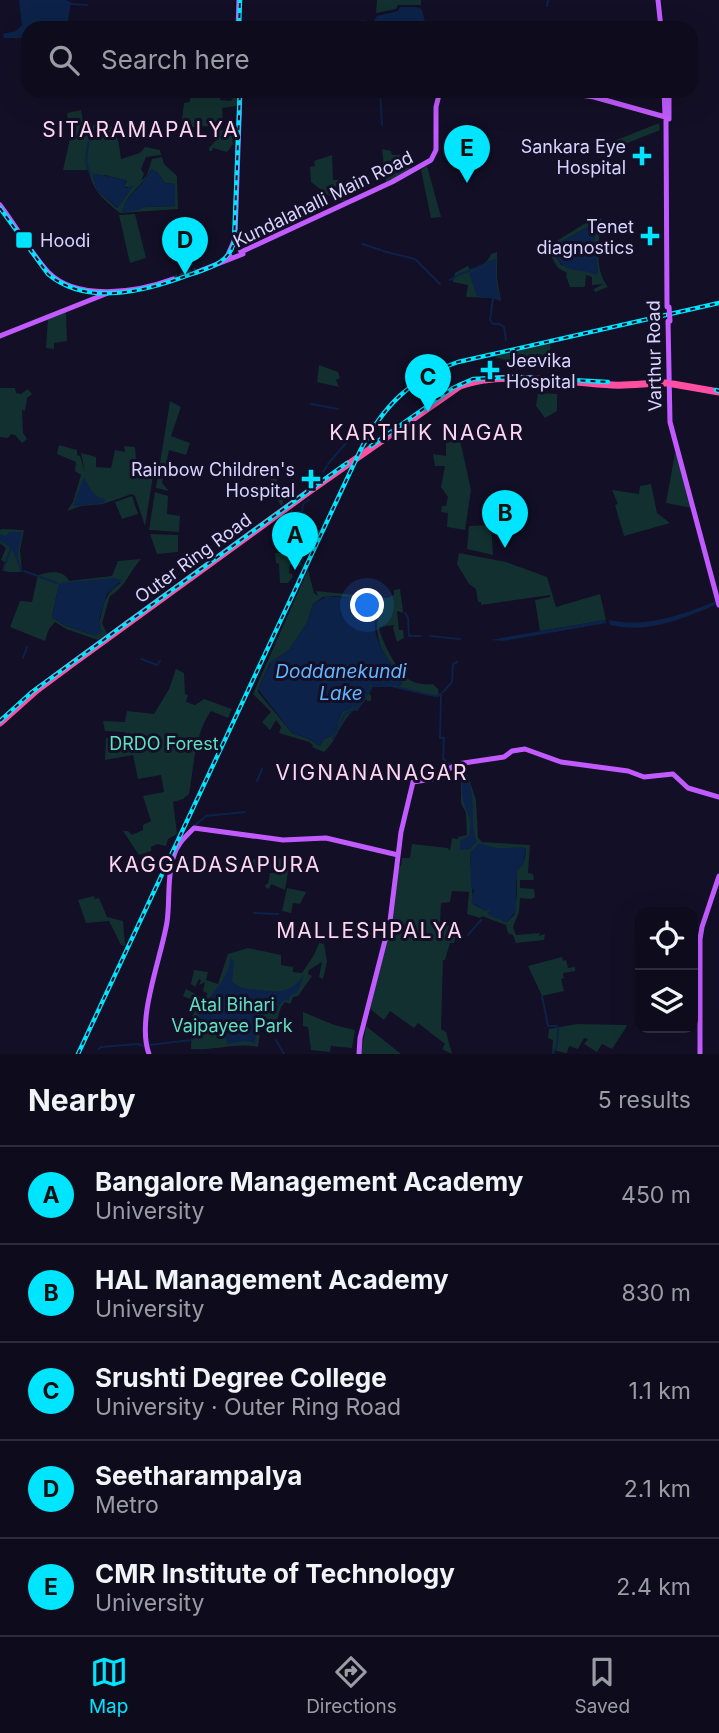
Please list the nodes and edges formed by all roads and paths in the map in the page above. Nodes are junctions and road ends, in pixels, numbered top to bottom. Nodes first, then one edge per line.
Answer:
1 (240, 0) edge
2 (659, 0) edge
3 (240, 21) edge
4 (661, 21) edge
5 (239, 98) edge
6 (439, 98) edge
7 (598, 98) edge
8 (600, 98) edge
9 (667, 98) edge
10 (667, 116) junction
11 (237, 166) junction
12 (0, 207) edge
13 (235, 242) junction
14 (233, 256) junction
15 (197, 271) tunnel mouth
16 (174, 280) tunnel mouth
17 (102, 293) junction
18 (669, 321) junction
19 (0, 336) edge
20 (466, 382) junction
21 (609, 383) junction
22 (719, 391) edge
23 (426, 408) junction
24 (684, 473) junction
25 (263, 525) junction
26 (719, 598) edge
27 (719, 605) edge
28 (149, 608) junction
29 (36, 690) junction
30 (3, 718) edge
31 (719, 797) edge
32 (398, 855) junction
33 (719, 879) edge
34 (149, 1054) edge
35 (359, 1054) edge
36 (701, 1054) edge

1 - 3 main road
2 - 4 main road
5 - 11 main road
6 - 14 main road, Kundalahalli Main Road
7 - 10 main road
8 - 10 main road
9 - 10 main road, Varthur Road
10 - 18 main road, Varthur Road, bridge
11 - 13 main road
11 - 14 main road
12 - 17 main road
13 - 14 main road
13 - 14 main road
14 - 15 main road, Kundalahalli Main Road
16 - 17 main road
17 - 19 main road
18 - 24 main road, Varthur Road
18 - 24 main road, Varthur Road
20 - 21 highway, Outer Ring Road
20 - 21 highway, Outer Ring Road
20 - 23 highway, Outer Ring Road
20 - 23 highway, Outer Ring Road
21 - 22 highway
23 - 25 highway, Outer Ring Road
23 - 25 highway, Outer Ring Road
24 - 26 main road, Varthur Road
24 - 27 main road, Varthur Road
25 - 28 highway, Outer Ring Road
28 - 29 highway, Outer Ring Road
28 - 29 highway, Outer Ring Road
29 - 30 highway, Outer Ring Road
31 - 32 main road
32 - 34 main road
32 - 35 main road
33 - 36 main road

